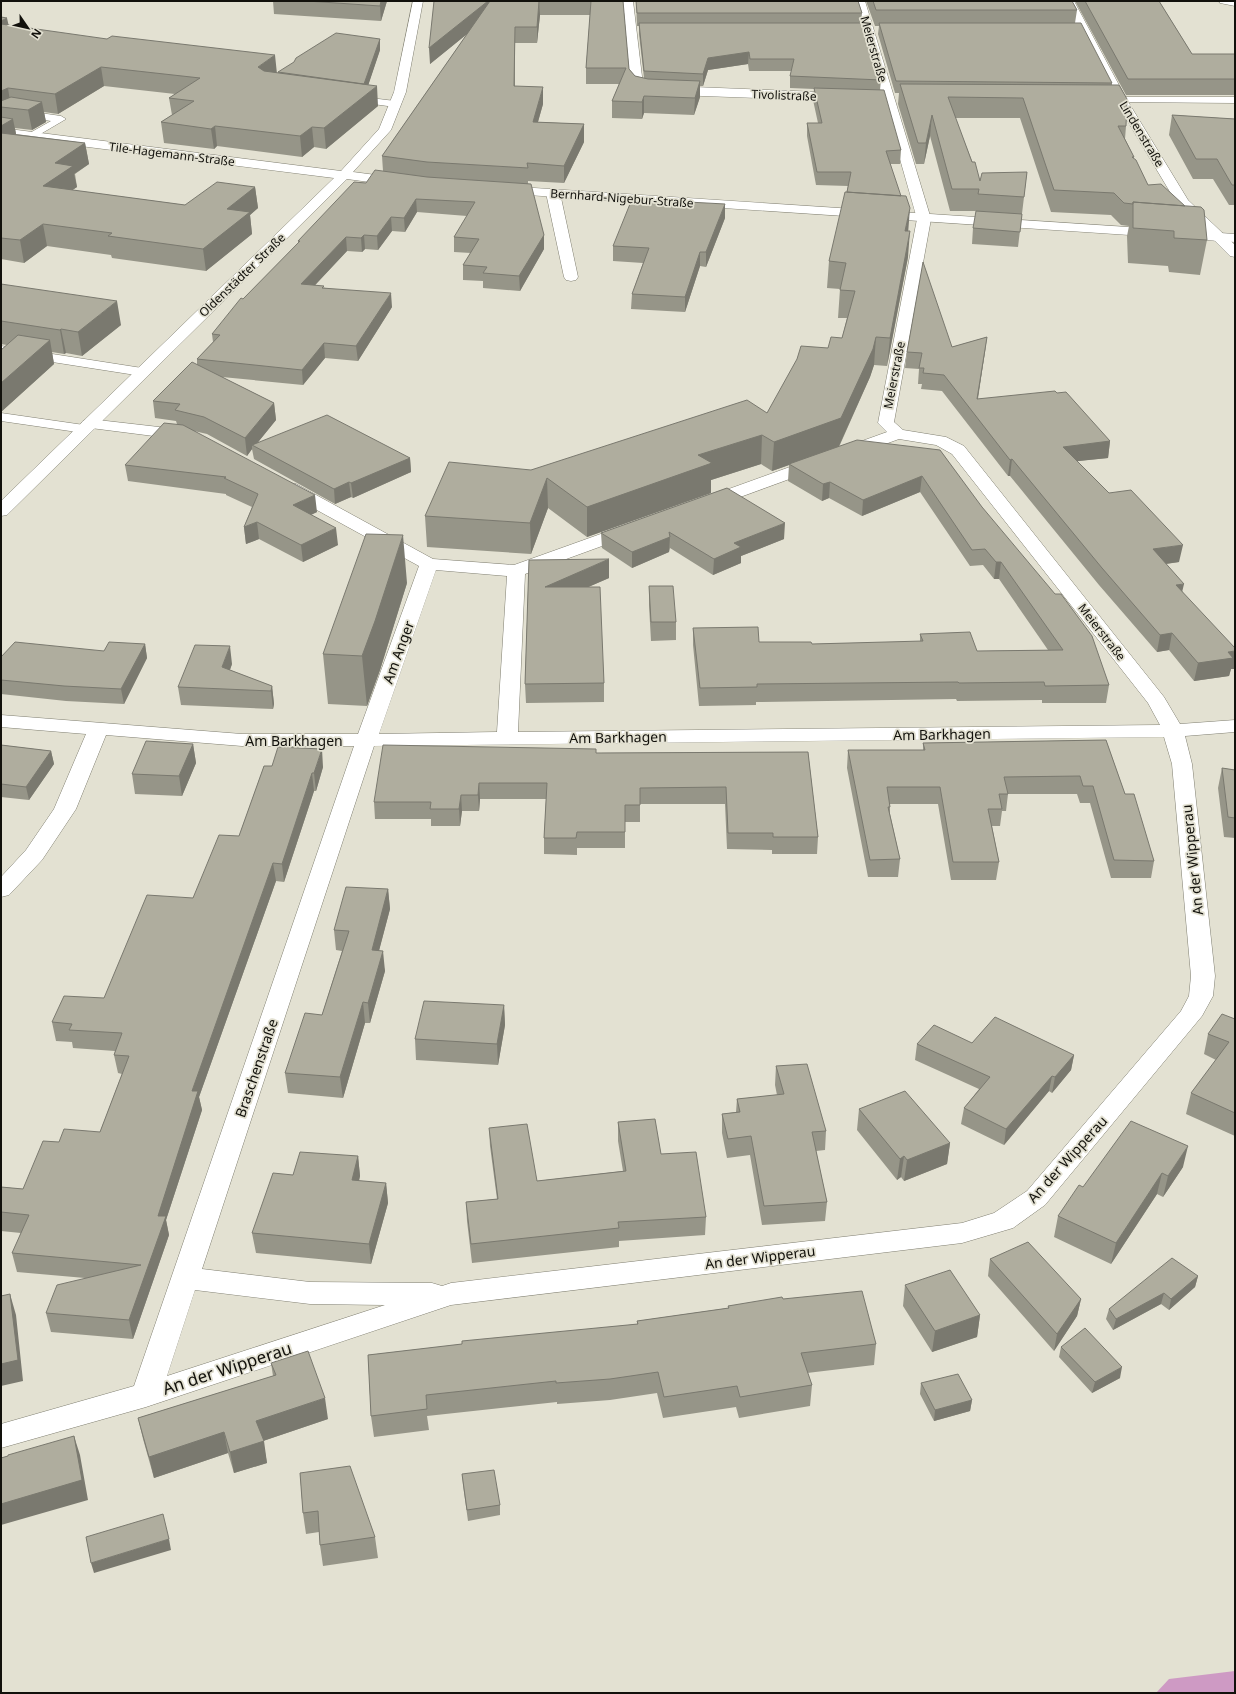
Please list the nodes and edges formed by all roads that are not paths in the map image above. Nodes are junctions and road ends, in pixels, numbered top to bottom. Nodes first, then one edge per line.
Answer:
1 (418, 1) edge
2 (1069, 1) edge
3 (1224, 1) edge
4 (631, 3) edge
5 (858, 3) edge
6 (1235, 3) edge
7 (1069, 30) edge
8 (1085, 30) junction
9 (343, 97) edge
10 (858, 97) edge
11 (1106, 100) edge
12 (1121, 100) junction
13 (1235, 100) edge
14 (395, 104) junction
15 (1, 119) edge
16 (1, 132) edge
17 (32, 136) junction
18 (344, 175) junction
19 (414, 183) edge
20 (490, 189) edge
21 (553, 193) junction
22 (924, 218) junction
23 (1218, 237) junction
24 (1235, 238) edge
25 (1235, 254) edge
26 (570, 277) dead end
27 (1, 350) edge
28 (17, 353) junction
29 (6, 362) edge
30 (142, 372) junction
31 (1, 417) edge
32 (86, 427) junction
33 (898, 434) junction
34 (200, 439) edge
35 (276, 480) edge
36 (695, 507) edge
37 (1, 511) edge
38 (643, 525) edge
39 (429, 564) junction
40 (516, 571) junction
41 (1, 721) edge
42 (1235, 726) edge
43 (98, 729) junction
44 (1173, 731) junction
45 (507, 738) junction
46 (366, 740) junction
47 (1, 890) edge
48 (186, 1278) junction
49 (451, 1294) junction
50 (146, 1395) junction
51 (1, 1436) edge

1 - 14 street, Oldenstädter Straße
2 - 8 street, Lindenstraße
3 - 6 street
4 - 10 street, Tivolistraße
5 - 22 street, Meierstraße
7 - 8 street
8 - 12 street, Lindenstraße
9 - 14 lane
11 - 12 street
12 - 13 lane
12 - 23 street, Lindenstraße
14 - 18 street, Oldenstädter Straße
15 - 17 lane
16 - 17 street, Tile-Hagemann-Straße
17 - 18 street, Tile-Hagemann-Straße
18 - 19 street
18 - 30 street, Oldenstädter Straße
20 - 21 street, Bernhard-Nigebur-Straße
21 - 22 street, Bernhard-Nigebur-Straße
21 - 26 street
22 - 23 street, Bernhard-Nigebur-Straße
22 - 33 street, Meierstraße
23 - 24 street, Bernhard-Nigebur-Straße
23 - 25 street, Lindenstraße
27 - 28 lane
28 - 29 lane
28 - 30 lane
30 - 32 street, Oldenstädter Straße
31 - 32 lane
32 - 34 street
32 - 37 street, Oldenstädter Straße
33 - 36 street
33 - 44 street, Meierstraße
35 - 39 street
38 - 40 street
39 - 40 street
39 - 46 street, Am Anger
40 - 45 street
41 - 43 street, Am Barkhagen
42 - 44 street, Am Barkhagen
43 - 46 street, Am Barkhagen
43 - 47 street
44 - 45 street, Am Barkhagen
44 - 49 street, An der Wipperau
45 - 46 street, Am Barkhagen
46 - 48 street, Braschenstraße
48 - 49 street, An der Wipperau
48 - 50 street, Braschenstraße
49 - 50 street, An der Wipperau
50 - 51 street, An der Wipperau

